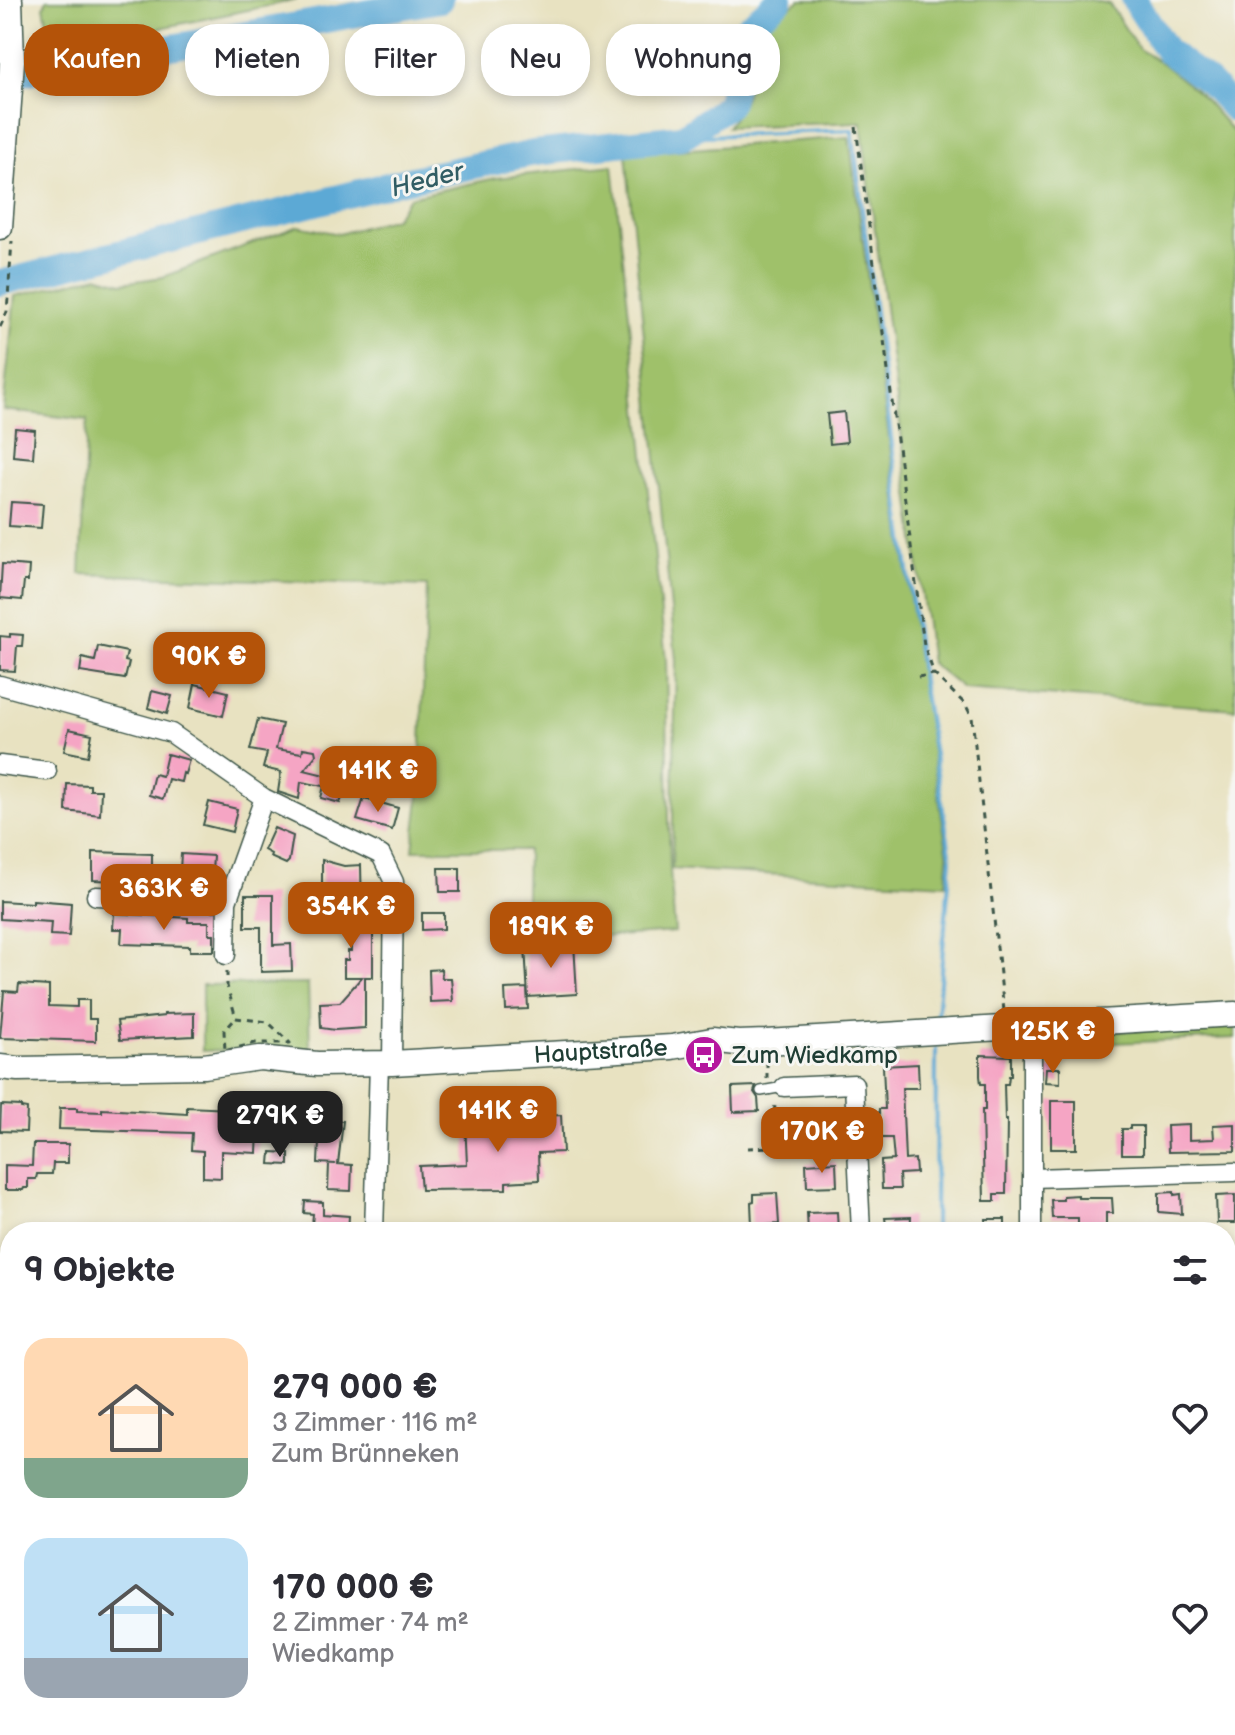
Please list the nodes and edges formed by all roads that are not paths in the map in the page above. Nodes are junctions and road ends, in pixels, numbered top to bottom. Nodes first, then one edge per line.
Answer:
1 (10, 0) edge
2 (8, 53) edge
3 (0, 227) edge
4 (0, 685) edge
5 (0, 765) edge
6 (47, 771) dead end
7 (264, 798) junction
8 (96, 896) dead end
9 (227, 902) junction
10 (226, 955) road end
11 (1235, 1014) edge
12 (1032, 1025) junction
13 (386, 1063) junction
14 (0, 1067) edge
15 (772, 1090) road end
16 (1235, 1172) edge
17 (1032, 1178) junction
18 (375, 1222) edge
19 (861, 1222) edge
20 (1032, 1222) edge

1 - 2 main road
2 - 3 main road
4 - 7 street
5 - 6 street
7 - 9 street
7 - 13 street
8 - 9 street
9 - 10 street
11 - 12 main road, Hauptstraße
12 - 13 main road, Hauptstraße
12 - 17 street
13 - 14 main road, Hauptstraße
13 - 18 street
15 - 19 street
16 - 17 street
17 - 20 street

